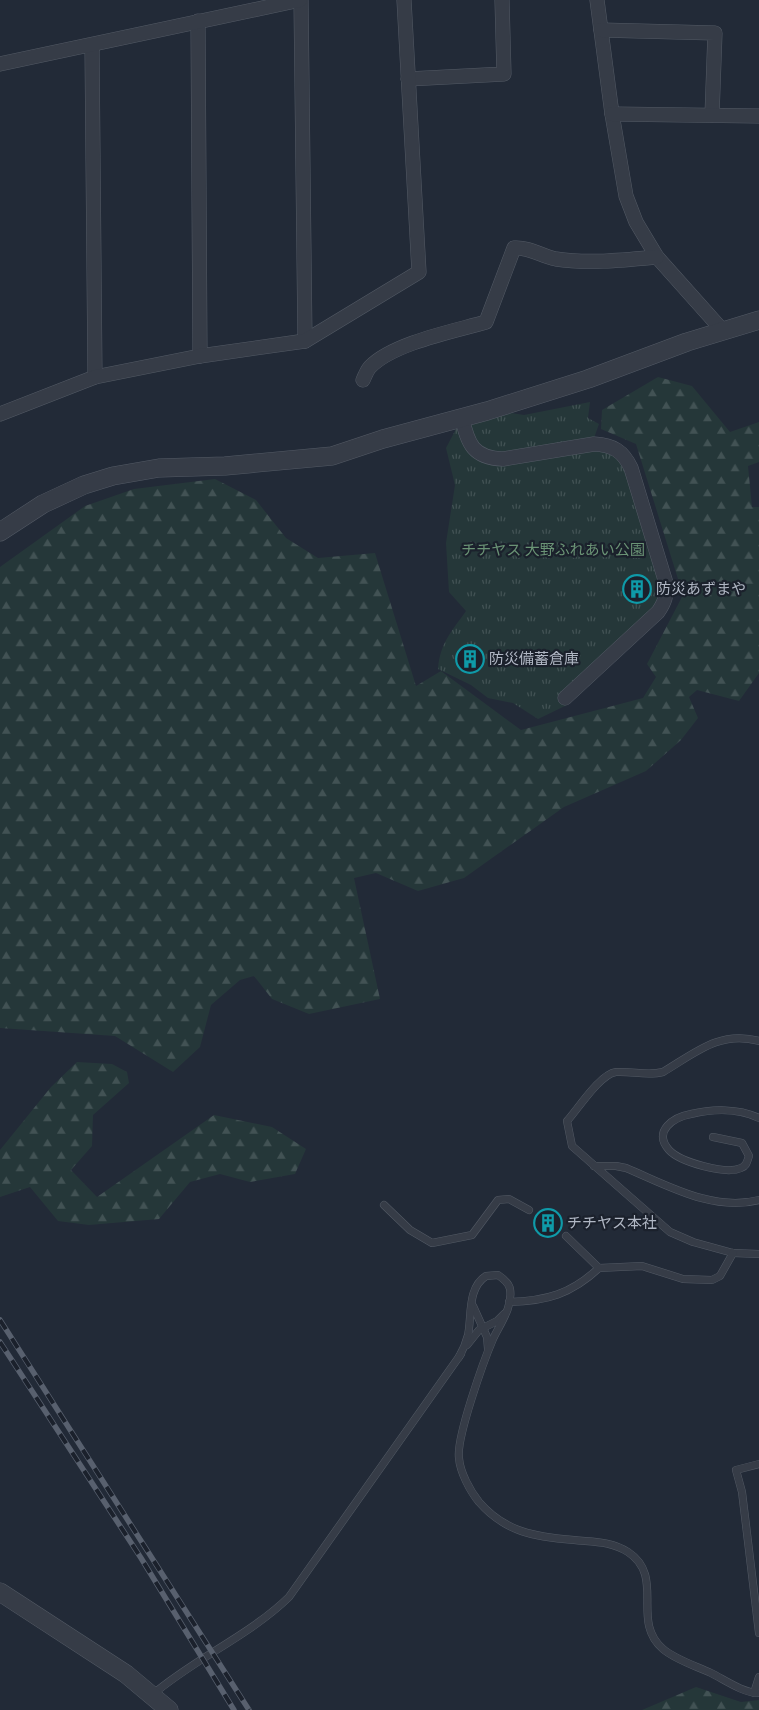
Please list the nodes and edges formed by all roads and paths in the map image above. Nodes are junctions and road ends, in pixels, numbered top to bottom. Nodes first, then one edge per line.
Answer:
1 (301, 0) edge
2 (404, 0) edge
3 (502, 0) edge
4 (597, 0) edge
5 (198, 21) junction
6 (601, 30) junction
7 (92, 46) junction
8 (0, 64) edge
9 (408, 78) junction
10 (612, 114) junction
11 (712, 115) junction
12 (759, 116) edge
13 (658, 258) junction
14 (759, 320) edge
15 (722, 331) junction
16 (305, 341) junction
17 (200, 356) junction
18 (95, 377) junction
19 (363, 380) dead end
20 (0, 414) edge
21 (462, 418) junction
22 (0, 532) edge
23 (565, 698) dead end
24 (759, 1041) edge
25 (759, 1118) edge
26 (713, 1137) dead end
27 (594, 1166) junction
28 (759, 1200) edge
29 (384, 1205) dead end
30 (529, 1210) dead end
31 (566, 1236) dead end
32 (733, 1253) junction
33 (759, 1254) edge
34 (599, 1268) junction
35 (474, 1291) junction
36 (508, 1305) junction
37 (482, 1328) junction
38 (459, 1357) junction
39 (486, 1358) junction
40 (759, 1464) edge
41 (0, 1592) edge
42 (759, 1633) edge
43 (759, 1678) edge
44 (757, 1693) edge
45 (152, 1695) junction
46 (168, 1710) edge

1 - 5 street
1 - 16 street
2 - 9 street
3 - 9 street
4 - 6 street
5 - 7 street
5 - 17 street
6 - 10 street
6 - 11 street
7 - 8 street
7 - 18 street
9 - 16 street
10 - 11 street
10 - 13 street
11 - 12 street
13 - 15 street
13 - 19 street
14 - 15 street
15 - 21 street
16 - 17 street
17 - 18 street
18 - 20 street
21 - 22 street
21 - 23 street
24 - 27 lane
25 - 26 lane
27 - 28 lane
27 - 32 lane
29 - 30 lane
31 - 34 lane
32 - 33 lane
32 - 34 lane
34 - 36 lane
35 - 36 lane
35 - 37 lane
35 - 38 lane
36 - 37 lane
36 - 39 lane
37 - 38 lane
37 - 39 lane
38 - 45 lane
39 - 44 lane
40 - 42 lane
41 - 45 street
43 - 44 lane
45 - 46 street

